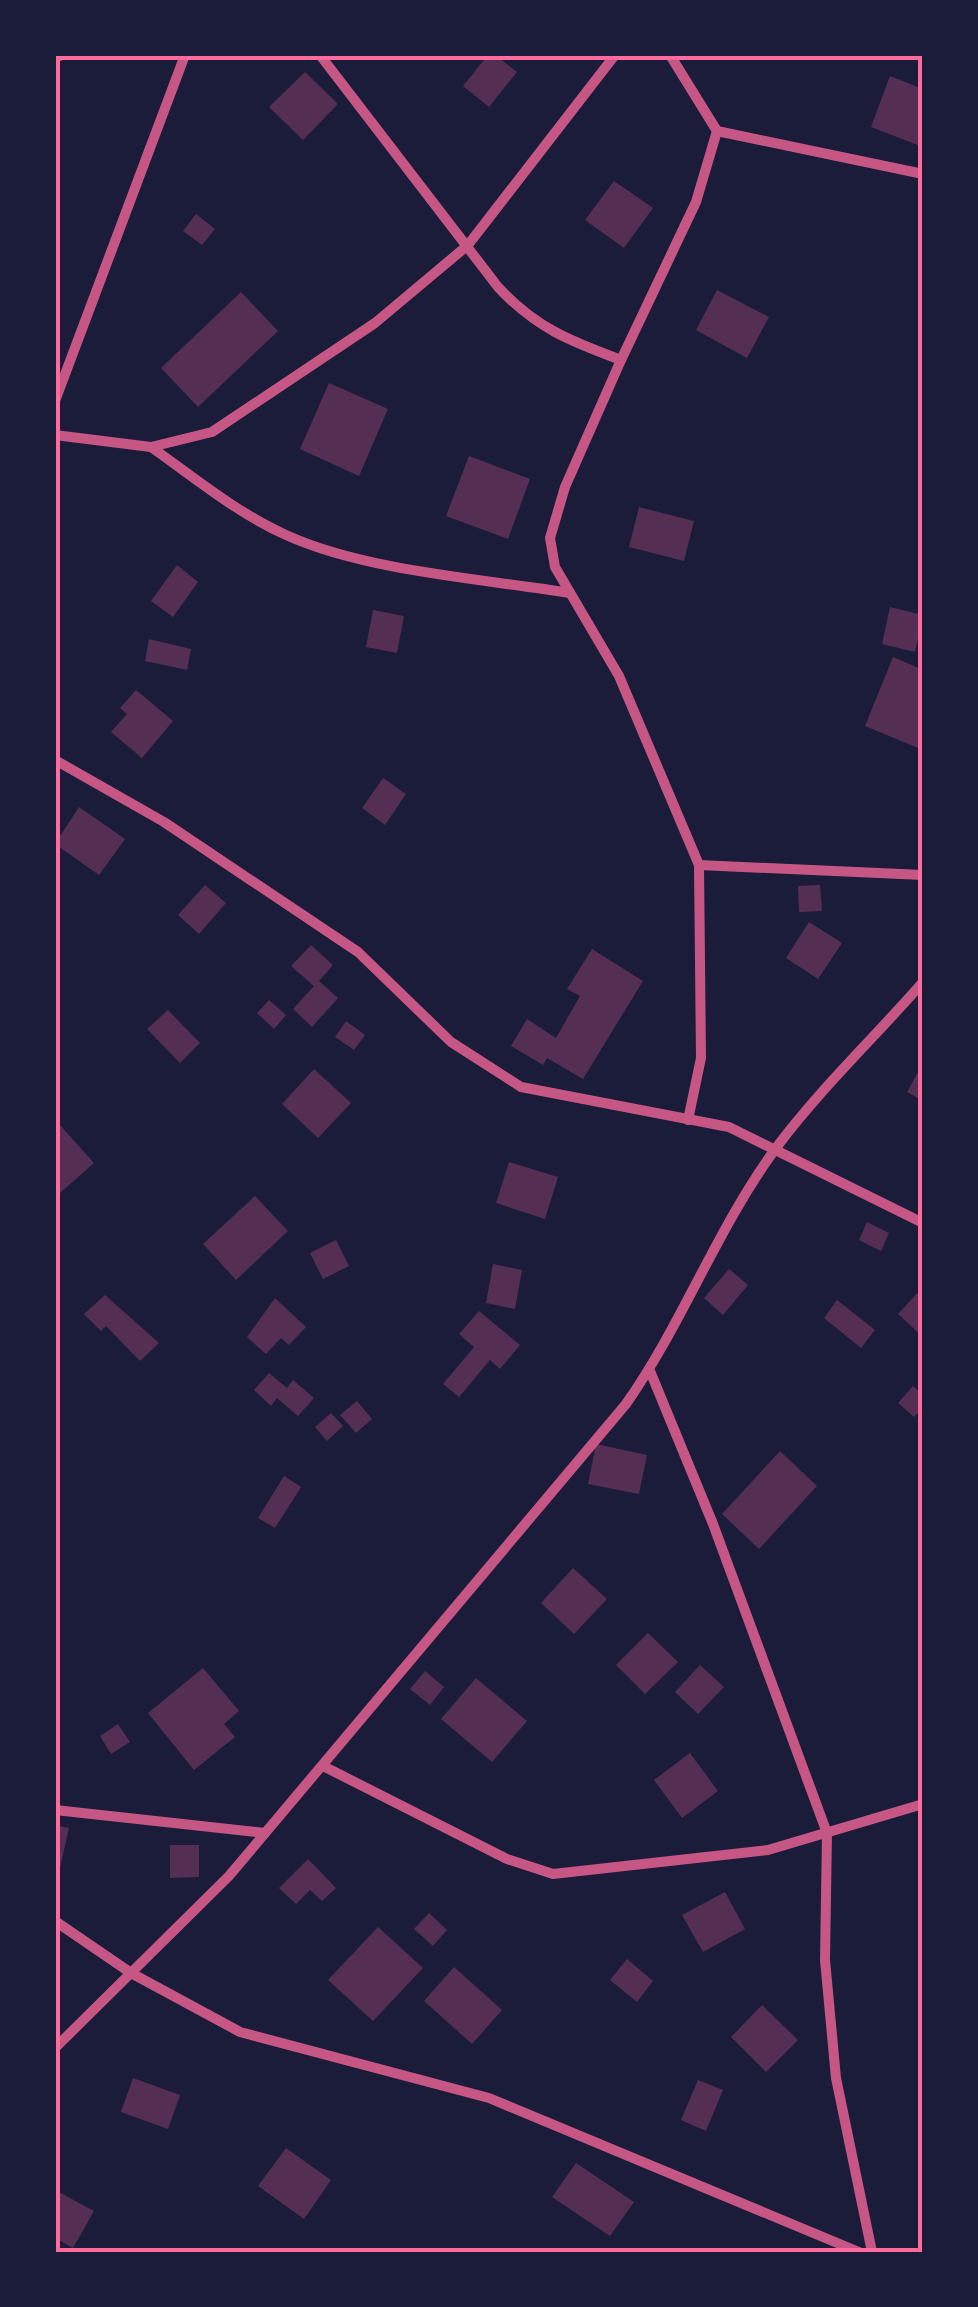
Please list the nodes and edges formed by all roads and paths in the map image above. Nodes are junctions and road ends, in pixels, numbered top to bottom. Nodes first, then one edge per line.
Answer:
1 (185, 55) edge
2 (320, 55) edge
3 (615, 55) edge
4 (670, 55) edge
5 (717, 132) junction
6 (923, 174) edge
7 (468, 245) junction
8 (620, 360) junction
9 (55, 402) edge
10 (55, 435) edge
11 (152, 447) junction
12 (570, 593) junction
13 (55, 760) edge
14 (699, 865) junction
15 (923, 875) edge
16 (923, 982) edge
17 (688, 1120) junction
18 (776, 1148) junction
19 (923, 1223) edge
20 (650, 1371) junction
21 (323, 1766) junction
22 (923, 1804) edge
23 (55, 1810) edge
24 (828, 1833) junction
25 (265, 1834) junction
26 (55, 1921) edge
27 (132, 1973) junction
28 (55, 2048) edge
29 (858, 2252) edge
30 (872, 2252) edge

1 - 9 street
2 - 7 street
3 - 7 street
4 - 5 street
5 - 6 street
5 - 8 street
7 - 8 street
7 - 11 street
8 - 12 street
10 - 11 street
11 - 12 street
12 - 14 street
13 - 17 street
14 - 15 street
14 - 17 street
16 - 18 street
17 - 18 street
18 - 19 street
18 - 20 street
20 - 21 street
20 - 24 street
21 - 24 street
21 - 25 street
22 - 24 street
23 - 25 street
24 - 30 street
25 - 27 street
26 - 27 street
27 - 28 street
27 - 29 street

